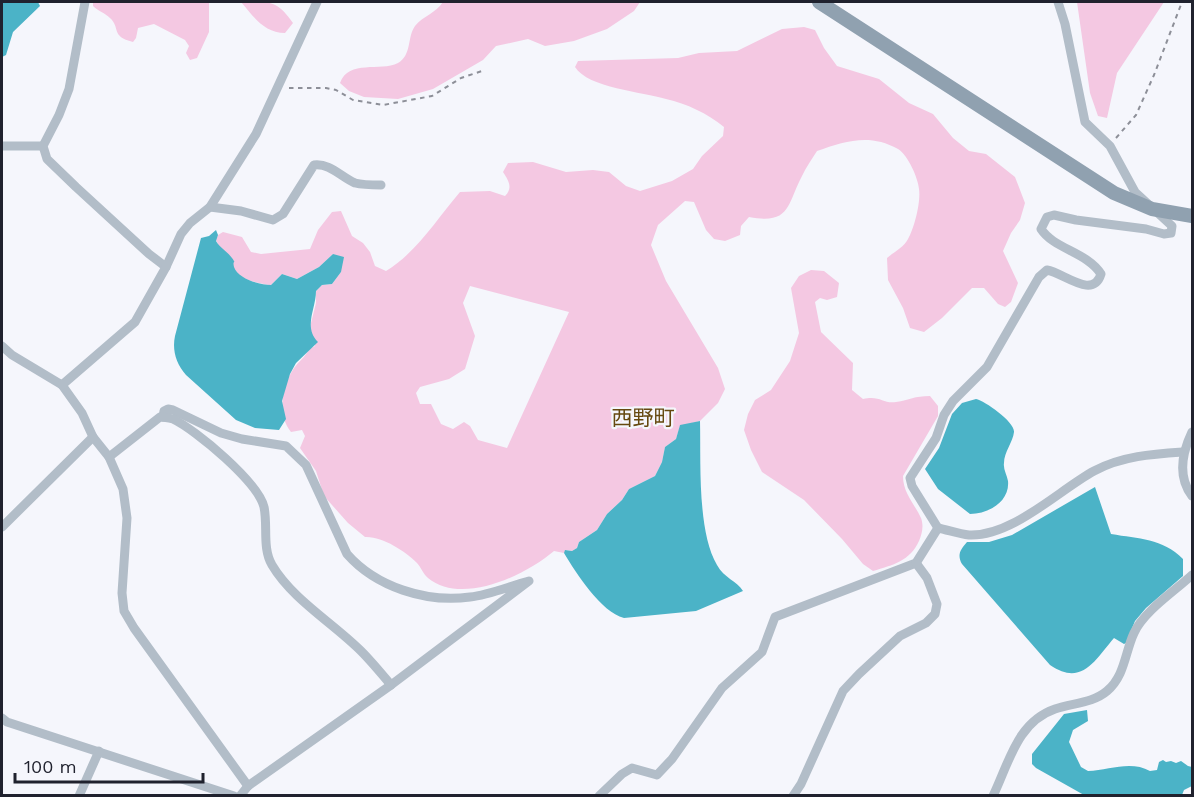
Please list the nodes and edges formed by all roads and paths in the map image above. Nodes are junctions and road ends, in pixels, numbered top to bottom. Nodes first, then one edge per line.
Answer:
1 (85, 2) edge
2 (316, 2) edge
3 (819, 2) edge
4 (1058, 2) edge
5 (1182, 2) edge
6 (485, 70) dead end
7 (278, 88) junction
8 (2, 146) edge
9 (43, 146) junction
10 (1110, 146) junction
11 (381, 185) dead end
12 (210, 207) junction
13 (1152, 209) junction
14 (1192, 216) edge
15 (166, 267) junction
16 (2, 346) edge
17 (62, 385) junction
18 (163, 417) junction
19 (1192, 432) edge
20 (93, 437) junction
21 (1183, 452) junction
22 (109, 457) junction
23 (1192, 496) edge
24 (2, 527) edge
25 (938, 528) junction
26 (916, 563) junction
27 (1192, 575) edge
28 (391, 685) junction
29 (2, 718) edge
30 (99, 751) junction
31 (248, 786) junction
32 (78, 795) edge
33 (234, 795) edge
34 (240, 795) edge
35 (599, 795) edge
36 (793, 795) edge
37 (993, 795) edge

1 - 9 street
2 - 7 street
3 - 13 street
4 - 10 street
5 - 10 path
6 - 7 path
7 - 12 street
8 - 9 street
9 - 15 street
10 - 13 street
11 - 12 street
12 - 15 street
13 - 14 street
13 - 25 street
15 - 17 street
16 - 17 street
17 - 20 street
18 - 22 street
18 - 28 street
18 - 28 street
19 - 21 street
20 - 22 street
20 - 24 street
21 - 23 street
21 - 25 street
22 - 31 street
25 - 26 street
26 - 35 street
26 - 36 street
27 - 37 street
28 - 31 street
29 - 30 street
30 - 32 street
30 - 33 street
31 - 34 street

